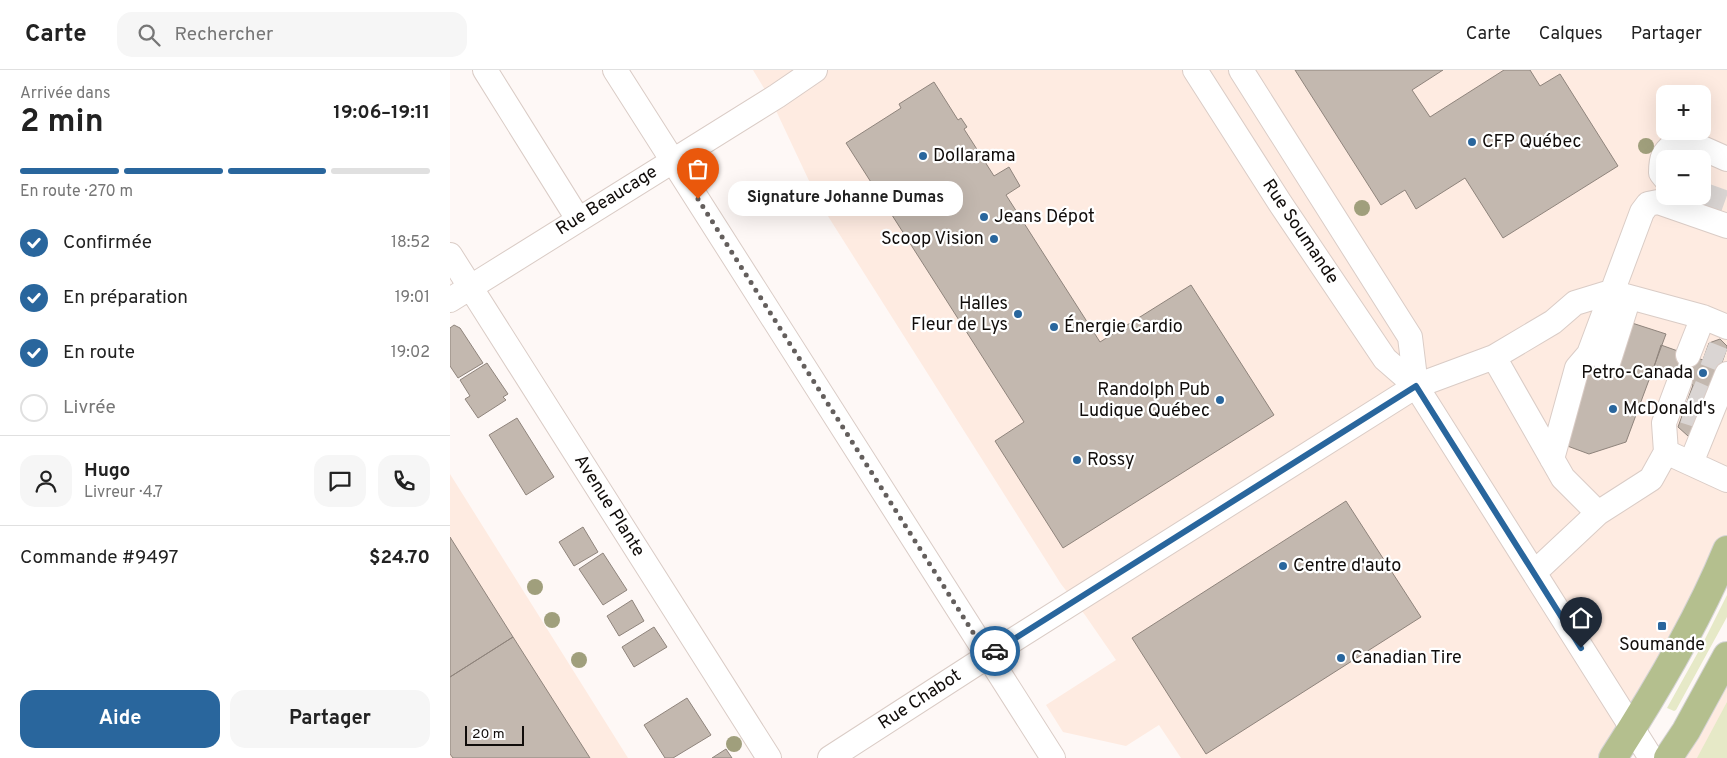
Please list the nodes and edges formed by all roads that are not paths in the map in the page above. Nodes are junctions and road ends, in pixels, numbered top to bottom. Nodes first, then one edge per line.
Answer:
1 (485, 70) edge
2 (615, 70) edge
3 (815, 70) edge
4 (1195, 70) edge
5 (1241, 70) edge
6 (1666, 150) edge
7 (1702, 150) edge
8 (672, 160) junction
9 (578, 219) junction
10 (1727, 226) edge
11 (450, 255) edge
12 (471, 287) junction
13 (1610, 296) junction
14 (450, 300) edge
15 (1703, 317) junction
16 (1727, 327) edge
17 (1494, 357) junction
18 (1710, 359) edge
19 (1607, 366) dead end
20 (1416, 386) junction
21 (1693, 402) junction
22 (1666, 452) junction
23 (1552, 459) junction
24 (1692, 463) junction
25 (1727, 480) edge
26 (1598, 513) junction
27 (1727, 550) edge
28 (1535, 572) junction
29 (988, 656) junction
30 (1727, 656) edge
31 (1633, 728) junction
32 (769, 758) edge
33 (830, 758) edge
34 (1053, 758) edge
35 (1613, 758) edge
36 (1651, 758) edge
37 (1668, 758) edge

1 - 9 street
2 - 8 street
3 - 8 street, Rue Beaucage
4 - 20 street, Rue Soumande
5 - 20 street, Rue Soumande
6 - 7 street
8 - 9 street, Rue Beaucage
8 - 29 street
9 - 12 street, Rue Beaucage
10 - 13 street
11 - 12 street, Avenue Plante
12 - 14 street, Rue Beaucage
12 - 32 street, Avenue Plante
13 - 15 street
13 - 17 street, Rue Chabot
13 - 19 street
13 - 23 street
15 - 16 street
15 - 18 street
17 - 20 street, Rue Chabot
17 - 23 street
18 - 21 street
20 - 28 street, Rue Soumande
20 - 29 street, Rue Chabot
21 - 22 street
21 - 24 street
22 - 24 street
22 - 26 street
23 - 26 street
24 - 25 street
26 - 28 street
27 - 31 main road
28 - 31 street, Rue Soumande
29 - 33 street, Rue Chabot
29 - 34 street
30 - 37 main road
31 - 35 main road
31 - 36 street, Rue Soumande

